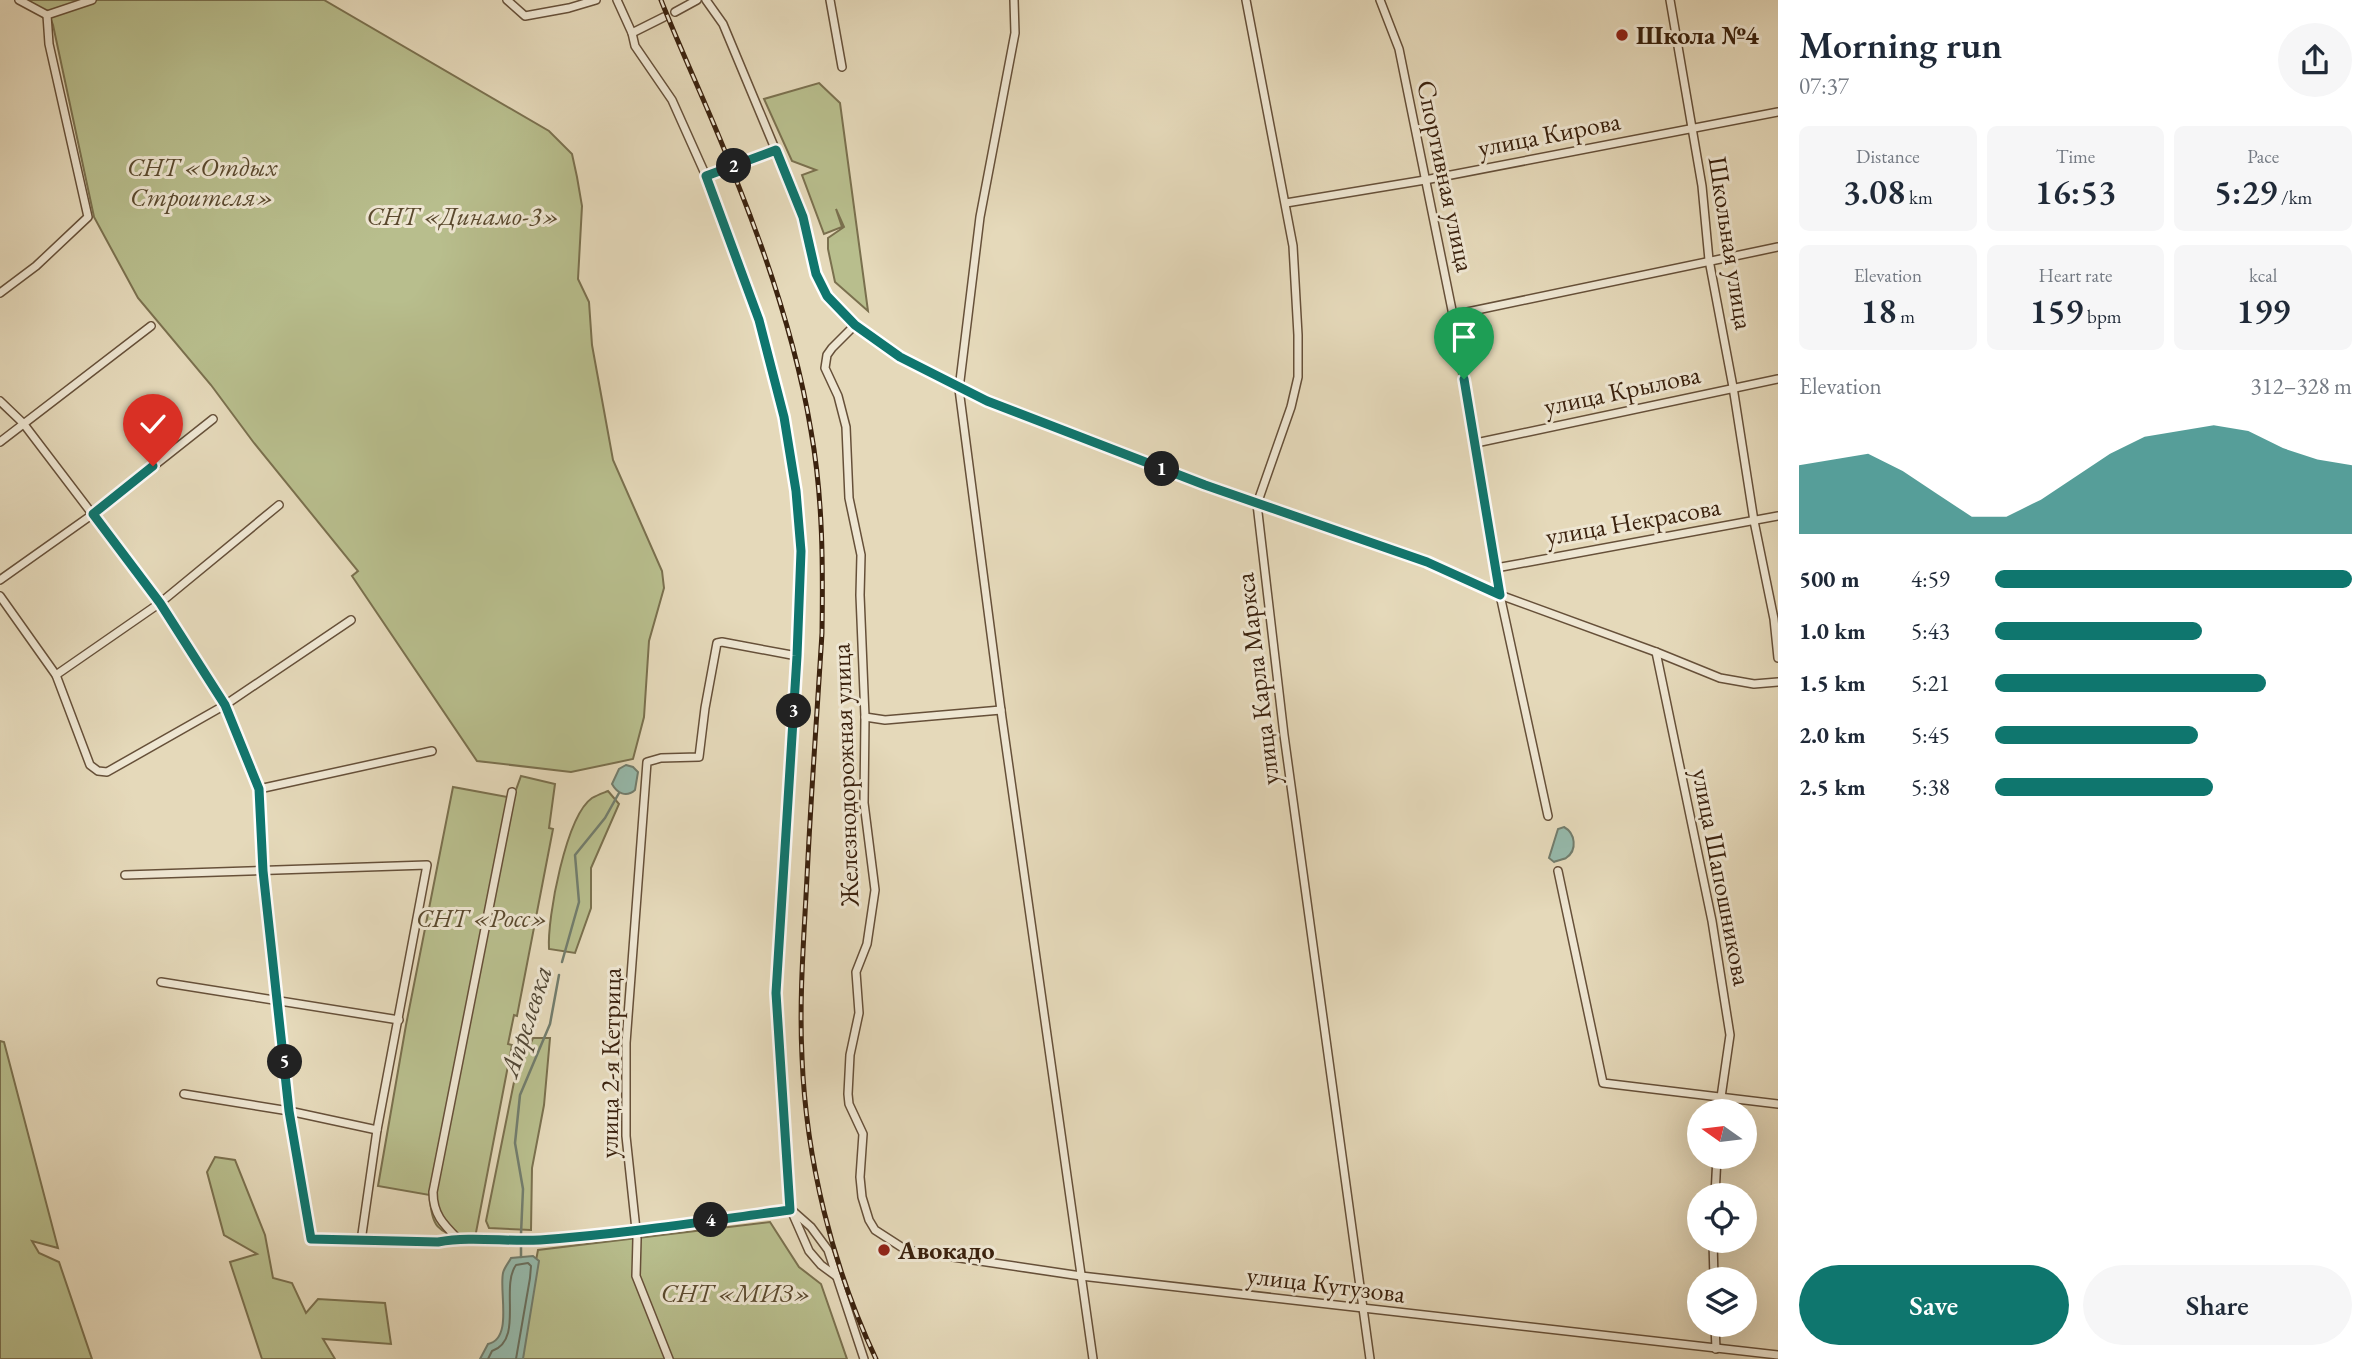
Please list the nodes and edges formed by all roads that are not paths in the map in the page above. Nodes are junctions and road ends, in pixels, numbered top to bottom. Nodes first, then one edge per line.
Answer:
1 (19, 0) edge
2 (92, 0) edge
3 (507, 0) edge
4 (596, 0) edge
5 (617, 0) edge
6 (697, 0) edge
7 (706, 0) edge
8 (830, 0) edge
9 (1014, 0) edge
10 (1246, 0) edge
11 (1380, 0) edge
12 (1670, 0) edge
13 (675, 12) dead end
14 (47, 15) junction
15 (664, 17) dead end
16 (632, 33) junction
17 (842, 67) dead end
18 (1778, 112) edge
19 (1692, 128) junction
20 (776, 150) junction
21 (706, 176) junction
22 (1425, 180) junction
23 (1286, 203) junction
24 (1778, 247) edge
25 (1709, 260) junction
26 (0, 293) edge
27 (1453, 315) junction
28 (855, 325) junction
29 (151, 326) dead end
30 (1778, 379) edge
31 (1733, 387) junction
32 (959, 389) junction
33 (0, 401) edge
34 (213, 419) dead end
35 (23, 424) junction
36 (0, 442) edge
37 (1476, 443) junction
38 (1257, 504) junction
39 (279, 505) dead end
40 (93, 514) junction
41 (1778, 516) edge
42 (1754, 521) junction
43 (1496, 568) junction
44 (0, 580) edge
45 (1500, 595) junction
46 (0, 596) edge
47 (160, 603) junction
48 (351, 620) dead end
49 (1656, 652) junction
50 (797, 656) junction
51 (1778, 658) edge
52 (56, 675) junction
53 (1778, 682) edge
54 (225, 705) junction
55 (1000, 710) junction
56 (865, 717) junction
57 (432, 751) dead end
58 (259, 789) junction
59 (512, 792) dead end
60 (1548, 816) dead end
61 (263, 871) junction
62 (1558, 872) dead end
63 (125, 875) dead end
64 (161, 982) dead end
65 (279, 1000) junction
66 (399, 1020) junction
67 (184, 1094) dead end
68 (1720, 1097) junction
69 (1778, 1104) edge
70 (289, 1111) junction
71 (377, 1130) junction
72 (790, 1210) junction
73 (875, 1230) joint
74 (636, 1231) junction
75 (458, 1239) junction
76 (361, 1241) junction
77 (836, 1276) junction
78 (1081, 1276) junction
79 (1363, 1310) junction
80 (1716, 1337) edge
81 (1716, 1349) junction
82 (1778, 1356) edge
83 (669, 1359) edge
84 (864, 1359) edge
85 (1093, 1359) edge
86 (1370, 1359) edge

1 - 14 street
2 - 14 street
3 - 4 street
5 - 16 street
6 - 13 street
7 - 20 street
8 - 17 street
9 - 32 street
10 - 23 street, улица Карла Маркса
11 - 22 street, Спортивная улица
12 - 19 street, Школьная улица
14 - 26 street
15 - 16 street
16 - 21 street
18 - 19 street, улица Кирова
19 - 22 street, улица Кирова
19 - 25 street, Школьная улица
20 - 21 street
20 - 28 street
21 - 50 street
22 - 23 street, улица Кирова
22 - 27 street, Спортивная улица
23 - 38 street, улица Карла Маркса
24 - 25 street
25 - 27 street
25 - 31 street, Школьная улица
27 - 37 street, Спортивная улица
28 - 32 street
28 - 56 street, Железнодорожная улица
29 - 35 street
30 - 31 street, улица Крылова
31 - 37 street, улица Крылова
31 - 42 street, Школьная улица
32 - 38 street
32 - 55 street
33 - 35 street
34 - 40 street
35 - 36 street
35 - 40 street
37 - 43 street, Спортивная улица
38 - 45 street
38 - 79 street, улица Карла Маркса
39 - 47 street
40 - 44 street
40 - 47 street
41 - 42 street, улица Некрасова
42 - 43 street, улица Некрасова
42 - 51 street, Школьная улица
43 - 45 street, Спортивная улица
45 - 49 street
45 - 60 street, Спортивная улица
46 - 52 street
47 - 52 street
47 - 54 street
48 - 54 street
49 - 53 street
49 - 68 street, улица Шапошникова
50 - 72 street
50 - 74 street, улица 2-я Кетрица
52 - 54 street
54 - 58 street
55 - 56 street
55 - 78 street
56 - 73 street, Железнодорожная улица
57 - 58 street
58 - 61 street
59 - 75 street
61 - 63 street
61 - 65 street
61 - 66 street
62 - 68 street
64 - 65 street
65 - 66 street
65 - 70 street
66 - 71 street
67 - 70 street
68 - 69 street
70 - 71 street
70 - 76 street
71 - 76 street
72 - 74 street
72 - 77 street
72 - 77 street
73 - 78 street, улица Кутузова
74 - 75 street
74 - 83 street, улица 2-я Кетрица
75 - 76 street
77 - 84 street
78 - 79 street, улица Кутузова
78 - 85 street
79 - 81 street, улица Кутузова
79 - 86 street, улица Карла Маркса
80 - 81 street
81 - 82 street, улица Кутузова

